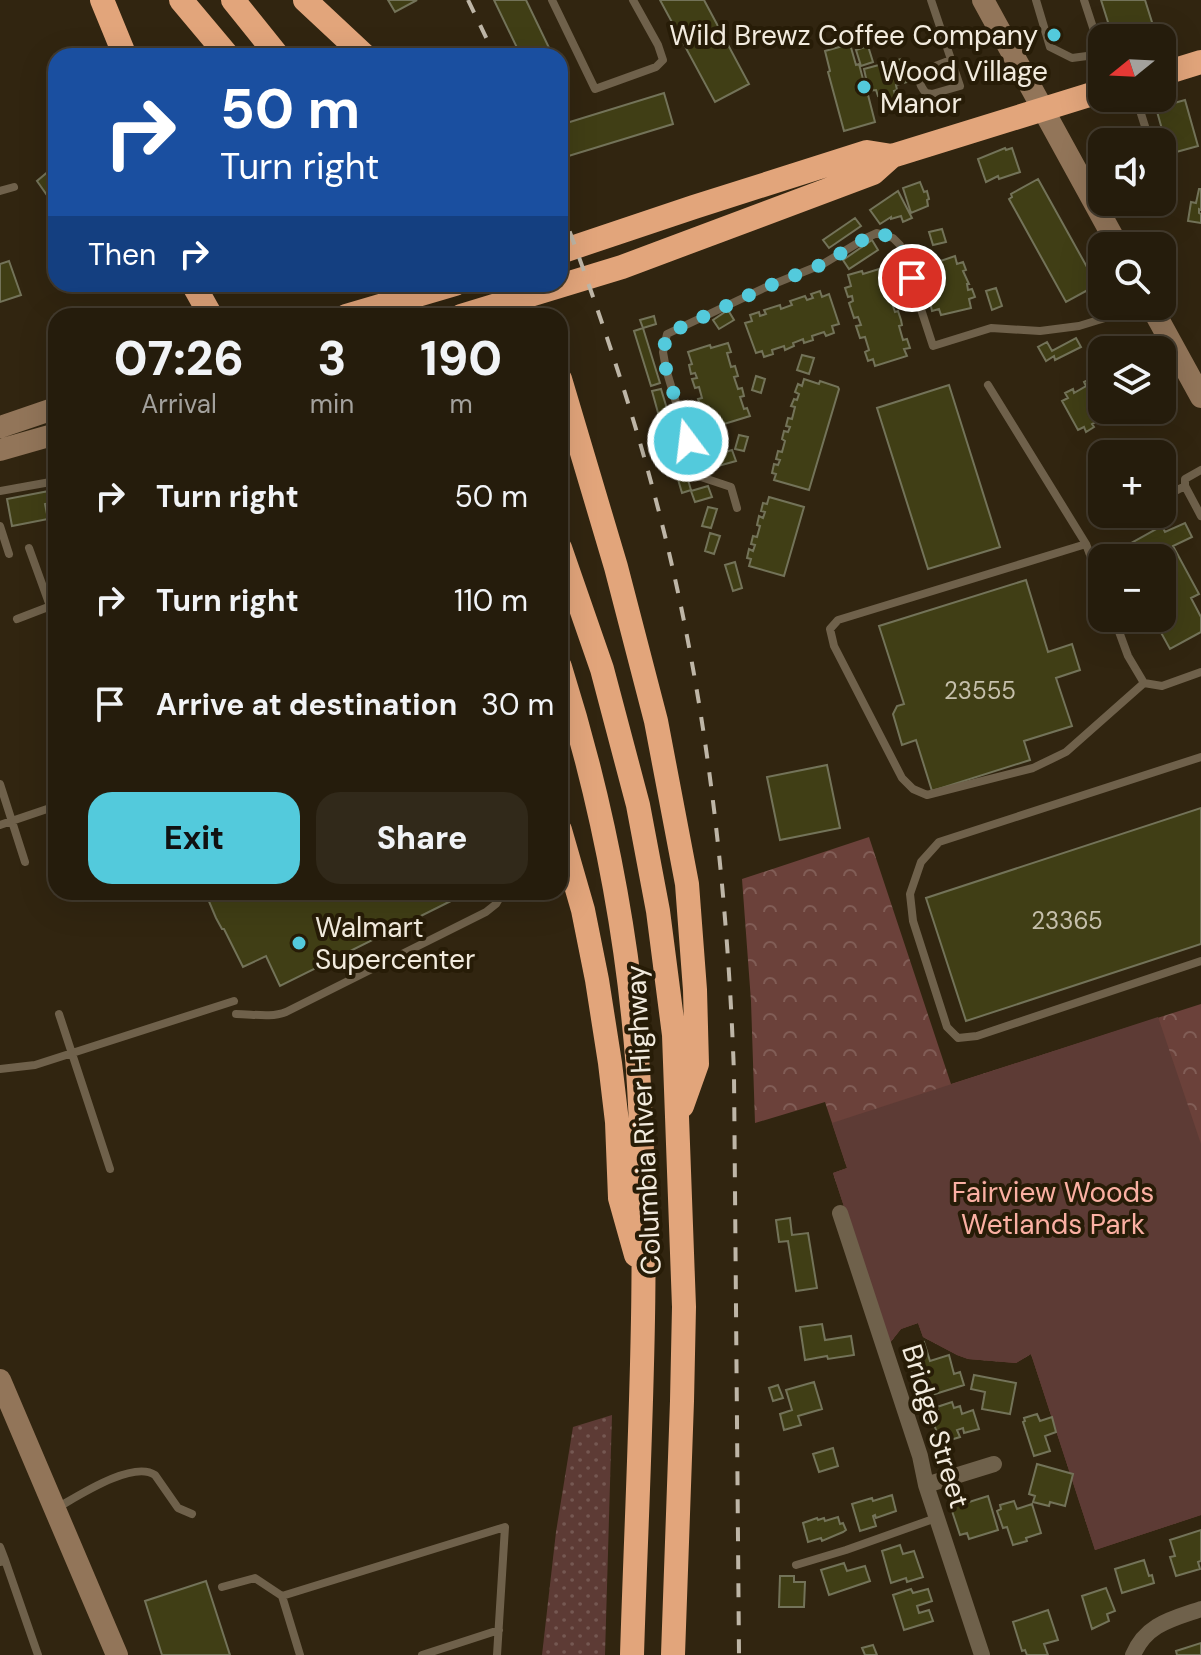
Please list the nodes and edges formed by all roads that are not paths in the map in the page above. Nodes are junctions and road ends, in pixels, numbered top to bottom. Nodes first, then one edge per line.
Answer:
1 (102, 0) edge
2 (181, 0) edge
3 (233, 0) edge
4 (305, 0) edge
5 (552, 0) edge
6 (633, 0) edge
7 (931, 0) edge
8 (983, 0) edge
9 (1036, 0) edge
10 (1084, 0) edge
11 (1092, 24) edge
12 (122, 48) edge
13 (221, 48) edge
14 (272, 48) edge
15 (356, 48) edge
16 (1088, 56) edge
17 (951, 60) junction
18 (1201, 62) edge
19 (1176, 70) edge
20 (1088, 95) edge
21 (1042, 109) junction
22 (892, 156) junction
23 (1088, 178) edge
24 (14, 187) dead end
25 (0, 191) edge
26 (568, 249) edge
27 (568, 286) edge
28 (428, 292) edge
29 (540, 296) edge
30 (373, 308) edge
31 (489, 308) edge
32 (1098, 320) edge
33 (1159, 320) edge
34 (988, 385) dead end
35 (1201, 397) edge
36 (568, 406) edge
37 (48, 411) edge
38 (0, 427) edge
39 (48, 436) edge
40 (0, 450) edge
41 (1201, 470) edge
42 (48, 482) edge
43 (1185, 486) junction
44 (0, 491) edge
45 (1176, 491) edge
46 (737, 508) dead end
47 (1201, 516) edge
48 (0, 526) edge
49 (1086, 544) junction
50 (29, 548) dead end
51 (1088, 549) edge
52 (9, 554) dead end
53 (568, 570) edge
54 (48, 593) edge
55 (48, 607) edge
56 (17, 619) dead end
57 (1119, 632) edge
58 (1201, 672) edge
59 (1144, 683) junction
60 (568, 694) edge
61 (1201, 757) edge
62 (0, 784) edge
63 (48, 809) edge
64 (12, 821) junction
65 (0, 825) edge
66 (568, 858) edge
67 (25, 862) dead end
68 (498, 900) edge
69 (1201, 961) edge
70 (234, 1001) dead end
71 (59, 1014) dead end
72 (236, 1014) dead end
73 (72, 1053) junction
74 (0, 1069) edge
75 (677, 1119) junction
76 (110, 1169) dead end
77 (840, 1213) dead end
78 (644, 1286) junction
79 (0, 1380) edge
80 (994, 1464) dead end
81 (926, 1485) junction
82 (54, 1510) junction
83 (192, 1514) dead end
84 (937, 1518) junction
85 (0, 1547) edge
86 (2, 1561) edge
87 (796, 1565) dead end
88 (222, 1587) dead end
89 (282, 1596) junction
90 (1201, 1609) edge
91 (499, 1630) junction
92 (38, 1655) edge
93 (117, 1655) edge
94 (300, 1655) edge
95 (422, 1655) edge
96 (497, 1655) edge
97 (632, 1655) edge
98 (673, 1655) edge
99 (982, 1655) edge
100 (1133, 1655) edge

1 - 12 highway
2 - 13 highway
3 - 14 highway
4 - 15 highway
5 - 6 lane
7 - 17 lane
8 - 21 main road
9 - 16 lane
10 - 11 lane
17 - 17 lane
18 - 19 highway
20 - 21 highway
21 - 22 highway
21 - 23 main road
22 - 26 highway
22 - 27 highway
24 - 25 lane
28 - 30 highway
29 - 31 highway
32 - 46 lane
33 - 35 main road
34 - 49 lane
36 - 75 highway
37 - 38 main road
39 - 40 main road
41 - 43 lane
42 - 44 lane
43 - 45 lane
43 - 47 lane
48 - 52 lane
49 - 51 lane
49 - 59 lane
50 - 54 lane
53 - 75 highway, Columbia River Highway
55 - 56 lane
57 - 59 lane
58 - 59 lane
60 - 78 highway, Columbia River Highway
61 - 69 lane
62 - 64 lane
63 - 64 lane
64 - 65 lane
64 - 67 lane
66 - 78 highway
68 - 72 lane
70 - 73 lane
71 - 73 lane
73 - 74 lane
73 - 76 lane
75 - 98 highway, Columbia River Highway
77 - 81 street, Bridge Street
78 - 97 highway, Columbia River Highway
79 - 82 main road
80 - 81 street
81 - 84 street, Bridge Street
82 - 83 lane
82 - 93 main road
84 - 87 lane
84 - 99 street, Bridge Street
85 - 86 lane
86 - 92 lane
88 - 89 lane
89 - 91 lane
89 - 94 lane
90 - 100 street
91 - 95 lane
91 - 96 lane

